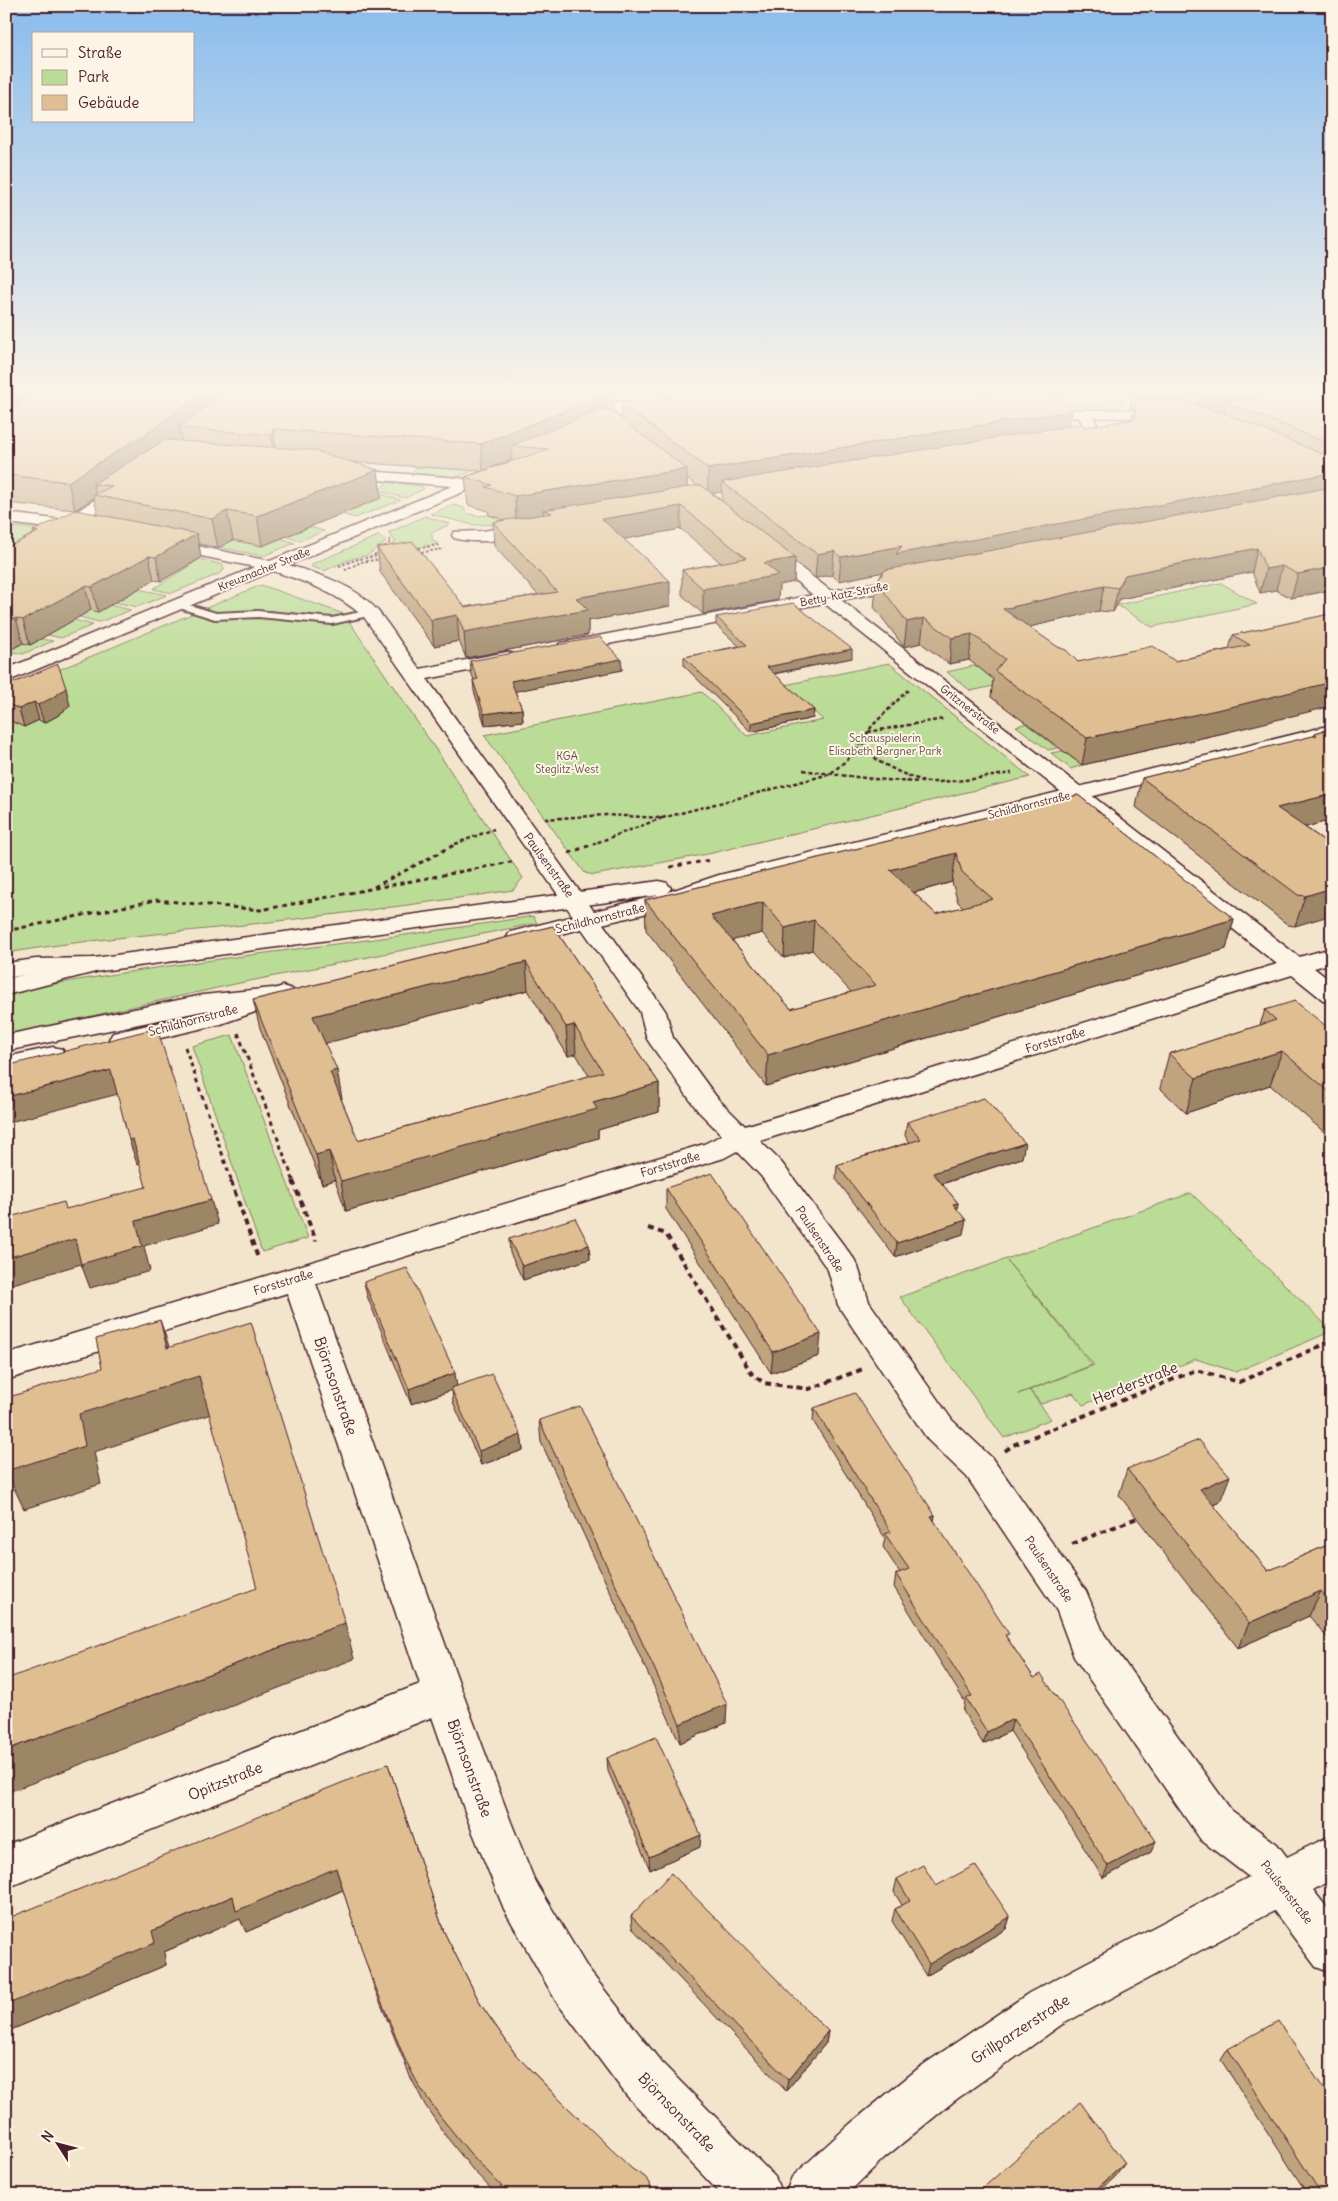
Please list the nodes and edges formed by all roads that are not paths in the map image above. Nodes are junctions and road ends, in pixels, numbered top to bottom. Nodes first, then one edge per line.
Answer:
1 (121, 490) edge
2 (457, 490) edge
3 (6, 518) edge
4 (68, 524) junction
5 (546, 526) edge
6 (105, 532) edge
7 (466, 536) road end
8 (749, 536) edge
9 (152, 541) edge
10 (6, 556) edge
11 (272, 566) junction
12 (931, 578) edge
13 (828, 597) junction
14 (179, 605) junction
15 (370, 613) junction
16 (332, 620) junction
17 (317, 629) dead end
18 (550, 650) edge
19 (520, 656) edge
20 (6, 676) edge
21 (415, 676) junction
22 (1332, 730) edge
23 (1078, 793) junction
24 (727, 880) junction
25 (574, 899) junction
26 (590, 921) junction
27 (498, 942) edge
28 (1332, 955) edge
29 (94, 965) junction
30 (1296, 966) junction
31 (6, 971) edge
32 (6, 987) edge
33 (301, 990) edge
34 (1332, 995) edge
35 (273, 996) junction
36 (6, 1043) edge
37 (6, 1066) edge
38 (740, 1138) junction
39 (298, 1278) junction
40 (6, 1366) edge
41 (443, 1694) junction
42 (1332, 1856) edge
43 (6, 1867) edge
44 (1281, 1884) junction
45 (1332, 1951) edge
46 (757, 2195) edge
47 (810, 2195) edge

1 - 4 main road
2 - 11 main road, Kreuznacher Straße
3 - 4 main road
4 - 6 main road
4 - 10 main road
5 - 7 main road
8 - 13 main road, Gritznerstraße
9 - 11 main road, Paulsenstraße
11 - 14 main road, Kreuznacher Straße
11 - 15 main road, Paulsenstraße
12 - 13 main road, Betty-Katz-Straße
13 - 18 main road, Betty-Katz-Straße
13 - 23 main road, Gritznerstraße
14 - 16 lane
14 - 20 main road, Kreuznacher Straße
15 - 16 lane
15 - 21 main road, Paulsenstraße
16 - 17 lane
19 - 21 main road
21 - 25 main road, Paulsenstraße
22 - 23 main road, Schildhornstraße
23 - 24 main road, Schildhornstraße
23 - 30 main road, Gritznerstraße
24 - 25 main road, Schildhornstraße
24 - 26 main road, Schildhornstraße
25 - 26 main road, Paulsenstraße
25 - 29 main road, Schildhornstraße
26 - 27 main road, Schildhornstraße
26 - 38 main road, Paulsenstraße
28 - 30 main road, Forststraße
29 - 31 main road, Schildhornstraße
29 - 32 main road
30 - 34 main road, Gritznerstraße
30 - 38 main road, Forststraße
33 - 35 main road, Schildhornstraße
35 - 36 main road
35 - 37 main road, Schildhornstraße
38 - 39 main road, Forststraße
38 - 44 main road, Paulsenstraße
39 - 40 main road, Forststraße
39 - 41 main road, Björnsonstraße
41 - 43 main road, Opitzstraße
41 - 46 main road, Björnsonstraße
42 - 44 main road, Grillparzerstraße
44 - 45 main road, Paulsenstraße
44 - 47 main road, Grillparzerstraße

